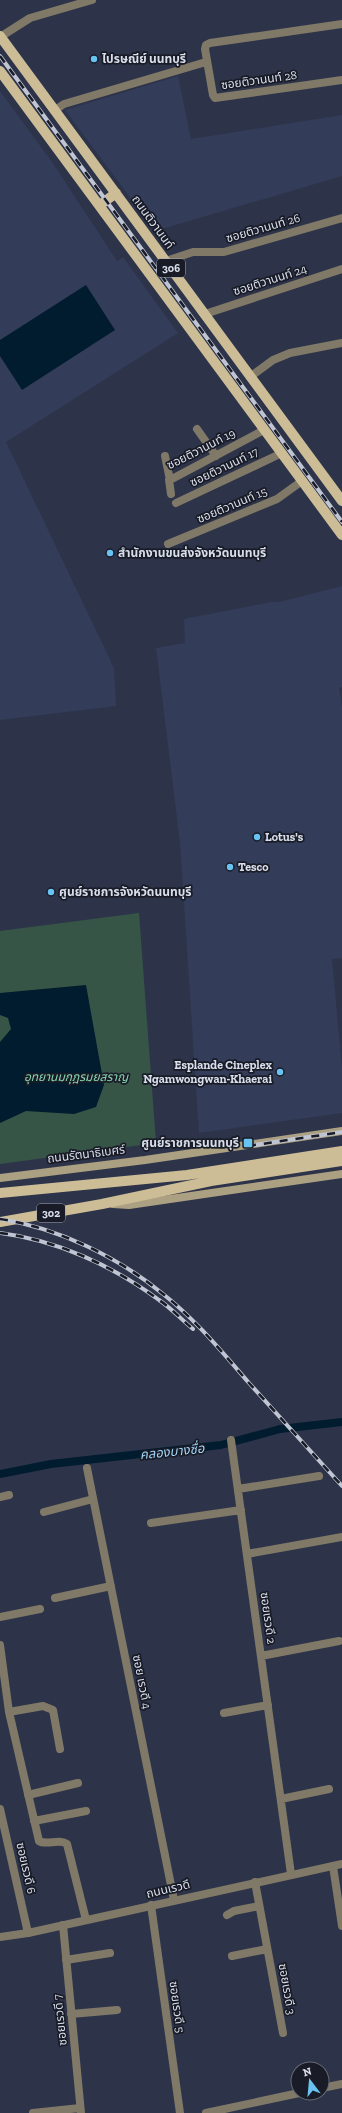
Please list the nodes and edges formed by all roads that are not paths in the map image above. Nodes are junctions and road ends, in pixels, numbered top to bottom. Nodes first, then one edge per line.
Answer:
1 (92, 0) edge
2 (342, 24) edge
3 (0, 37) edge
4 (206, 62) junction
5 (0, 71) edge
6 (342, 80) edge
7 (55, 110) junction
8 (116, 193) junction
9 (100, 205) junction
10 (342, 218) edge
11 (166, 261) junction
12 (342, 269) edge
13 (205, 314) junction
14 (342, 343) edge
15 (250, 377) junction
16 (197, 429) dead end
17 (264, 430) junction
18 (282, 453) junction
19 (165, 456) dead end
20 (216, 456) junction
21 (169, 480) junction
22 (302, 481) junction
23 (171, 494) dead end
24 (342, 501) edge
25 (176, 503) dead end
26 (342, 536) edge
27 (168, 544) dead end
28 (342, 1131) edge
29 (342, 1151) edge
30 (342, 1161) edge
31 (270, 1167) junction
32 (342, 1174) edge
33 (0, 1178) edge
34 (0, 1193) edge
35 (102, 1204) junction
36 (0, 1222) edge
37 (231, 1440) dead end
38 (87, 1468) dead end
39 (319, 1476) dead end
40 (238, 1489) junction
41 (9, 1494) dead end
42 (0, 1497) edge
43 (93, 1499) junction
44 (241, 1510) junction
45 (44, 1512) dead end
46 (151, 1523) dead end
47 (342, 1537) edge
48 (247, 1554) junction
49 (111, 1586) junction
50 (55, 1598) dead end
51 (40, 1609) dead end
52 (0, 1617) edge
53 (339, 1641) dead end
54 (0, 1645) edge
55 (261, 1656) junction
56 (268, 1705) junction
57 (10, 1712) junction
58 (224, 1713) dead end
59 (60, 1749) dead end
60 (78, 1783) dead end
61 (329, 1789) dead end
62 (28, 1795) junction
63 (281, 1799) junction
64 (0, 1809) edge
65 (86, 1811) dead end
66 (34, 1821) junction
67 (342, 1864) edge
68 (333, 1866) junction
69 (291, 1874) junction
70 (255, 1882) junction
71 (174, 1900) junction
72 (151, 1905) junction
73 (259, 1906) junction
74 (227, 1916) dead end
75 (86, 1920) junction
76 (62, 1925) junction
77 (342, 1926) edge
78 (28, 1933) junction
79 (0, 1937) edge
80 (267, 1949) junction
81 (110, 1953) dead end
82 (232, 1956) dead end
83 (66, 1960) junction
84 (117, 2010) dead end
85 (71, 2014) junction
86 (283, 2033) dead end
87 (342, 2084) edge
88 (330, 2086) edge
89 (290, 2095) edge
90 (81, 2110) edge
91 (33, 2113) edge
92 (180, 2113) edge
93 (206, 2113) edge

1 - 3 street
2 - 4 street, ซอยติวานนท์ 28
3 - 7 main road, ถนนติวานนท์ / 306
4 - 6 street, ซอยติวานนท์ 28
4 - 7 street
5 - 9 main road, 306
7 - 8 main road, ถนนติวานนท์ / 306
8 - 9 main road
8 - 11 main road, ถนนติวานนท์ / 306
9 - 17 main road, 306
10 - 11 street, ซอยติวานนท์ 26
11 - 13 main road, ถนนติวานนท์ / 306
12 - 13 street, ซอยติวานนท์ 24
13 - 15 main road, ถนนติวานนท์ / 306
14 - 15 street
15 - 24 main road, ถนนติวานนท์ / 306
16 - 20 street
17 - 18 main road, 306
17 - 20 street, ซอยติวานนท์ 19
18 - 22 main road, 306
18 - 25 street, ซอยติวานนท์ 17
19 - 21 street, ซอยติวานนท์ 19
20 - 21 street, ซอยติวานนท์ 19
21 - 23 street
22 - 26 main road, 306
22 - 27 street, ซอยติวานนท์ 15
28 - 33 main road, ถนนรัตนาธิเบศร์
29 - 31 main road
30 - 31 main road
31 - 34 main road, 302
31 - 35 main road
32 - 35 main road, 302
35 - 36 main road, 302
37 - 40 street, ซอยเรวดี 2
38 - 43 street, ซอย เรวดี 4
39 - 40 street
40 - 44 street, ซอยเรวดี 2
41 - 42 street
43 - 45 street
43 - 49 street, ซอย เรวดี 4
44 - 46 street
44 - 48 street, ซอยเรวดี 2
47 - 48 street
48 - 55 street, ซอยเรวดี 2
49 - 50 street
49 - 71 street, ซอย เรวดี 4
51 - 52 street
53 - 55 street
54 - 57 street
55 - 56 street, ซอยเรวดี 2
56 - 58 street
56 - 63 street, ซอยเรวดี 2
57 - 59 street
57 - 62 street
60 - 62 street
61 - 63 street
62 - 66 street
63 - 69 street, ซอยเรวดี 2
64 - 78 street, ซอยเรวดี 6
65 - 66 street
66 - 75 street
67 - 68 street, ถนนเรวดี
68 - 69 street, ถนนเรวดี
68 - 77 street
69 - 70 street, ถนนเรวดี
70 - 71 street, ถนนเรวดี
70 - 73 street, ซอยเรวดี 3
71 - 72 street, ถนนเรวดี
72 - 75 street, ถนนเรวดี
72 - 92 street, ซอยเรวดี 5
73 - 74 street
73 - 80 street, ซอยเรวดี 3
75 - 76 street, ถนนเรวดี
76 - 78 street, ถนนเรวดี
76 - 83 street, ซอยเรวดี 7
78 - 79 street, ถนนเรวดี
80 - 82 street, ซอยเรวดี 3
80 - 86 street, ซอยเรวดี 3
81 - 83 street
83 - 85 street, ซอยเรวดี 7
84 - 85 street
85 - 90 street, ซอยเรวดี 7
87 - 88 street
89 - 93 street
90 - 91 street

